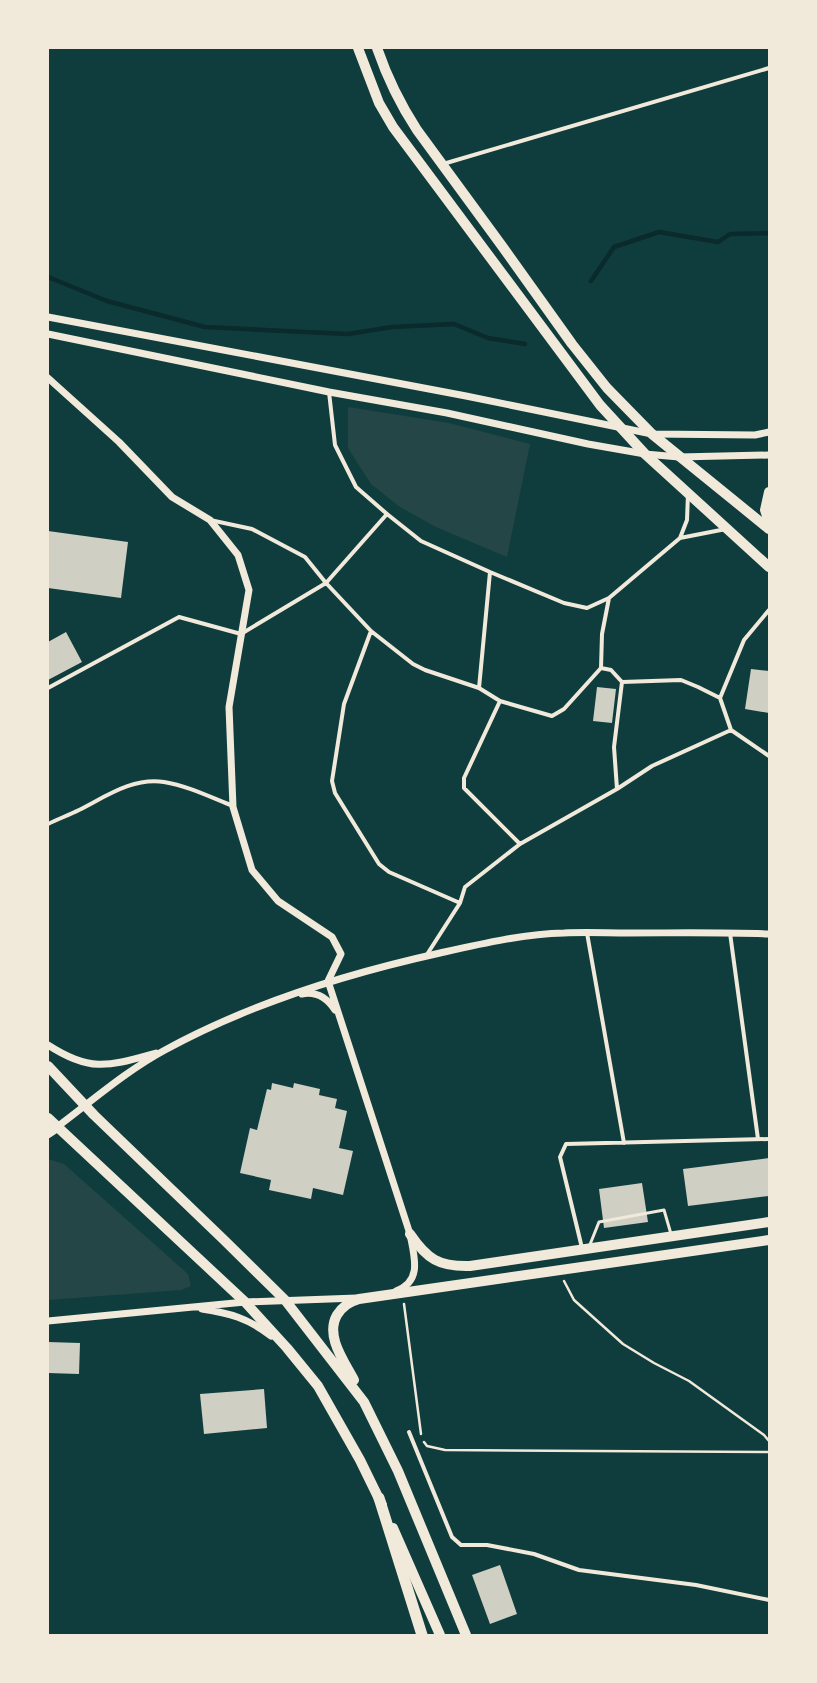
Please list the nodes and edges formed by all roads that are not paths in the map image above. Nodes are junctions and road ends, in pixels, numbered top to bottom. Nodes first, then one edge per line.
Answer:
1 (358, 48) edge
2 (377, 48) edge
3 (769, 68) edge
4 (441, 164) junction
5 (48, 317) edge
6 (48, 334) edge
7 (48, 378) edge
8 (329, 392) junction
9 (621, 427) junction
10 (769, 432) edge
11 (652, 434) junction
12 (645, 454) junction
13 (769, 455) edge
14 (679, 457) junction
15 (769, 492) edge
16 (688, 493) junction
17 (387, 514) junction
18 (210, 520) junction
19 (769, 522) edge
20 (727, 529) junction
21 (769, 529) edge
22 (680, 538) junction
23 (769, 567) edge
24 (490, 572) junction
25 (326, 583) junction
26 (609, 598) junction
27 (769, 610) edge
28 (371, 631) junction
29 (241, 634) junction
30 (601, 668) junction
31 (622, 682) junction
32 (48, 688) edge
33 (479, 688) junction
34 (720, 698) junction
35 (500, 701) junction
36 (731, 730) junction
37 (769, 756) edge
38 (617, 789) junction
39 (233, 806) junction
40 (48, 824) edge
41 (520, 844) junction
42 (460, 903) junction
43 (730, 933) junction
44 (587, 934) junction
45 (769, 934) edge
46 (426, 956) junction
47 (328, 981) junction
48 (290, 996) junction
49 (340, 1019) junction
50 (48, 1045) edge
51 (164, 1051) junction
52 (48, 1066) edge
53 (85, 1106) junction
54 (48, 1118) edge
55 (57, 1127) junction
56 (48, 1133) edge
57 (758, 1139) junction
58 (769, 1139) edge
59 (624, 1143) junction
60 (769, 1222) edge
61 (410, 1234) junction
62 (672, 1236) junction
63 (769, 1240) edge
64 (585, 1248) junction
65 (378, 1296) junction
66 (285, 1300) junction
67 (245, 1302) junction
68 (190, 1307) junction
69 (48, 1320) edge
70 (287, 1348) junction
71 (364, 1402) junction
72 (409, 1432) dead end
73 (379, 1498) junction
74 (769, 1600) edge
75 (422, 1635) edge
76 (440, 1635) edge
77 (466, 1635) edge

1 - 9 main road
2 - 4 main road
3 - 4 street
4 - 11 main road
5 - 9 street
6 - 8 street
7 - 18 street
8 - 12 street
8 - 17 street
9 - 11 street
9 - 12 main road
10 - 11 street
11 - 14 main road
12 - 14 street
12 - 16 main road
13 - 14 street
14 - 21 main road
15 - 19 main road
16 - 20 main road
16 - 22 street
17 - 24 street
17 - 25 street
18 - 25 street
18 - 29 street
20 - 22 street
20 - 23 main road
22 - 26 street
24 - 26 street
24 - 33 street
25 - 28 street
25 - 29 street
26 - 30 street
27 - 34 street
28 - 33 street
28 - 42 street
29 - 32 street
29 - 39 street
30 - 31 street
30 - 35 street
31 - 34 street
31 - 38 street
33 - 35 street
34 - 36 street
35 - 41 street
36 - 37 street
36 - 38 street
38 - 41 street
39 - 40 street
39 - 47 street
41 - 42 street
42 - 46 street
43 - 44 street
43 - 45 street
43 - 57 street
44 - 46 street
44 - 59 street
46 - 47 street
47 - 48 street
47 - 49 street
48 - 49 street
48 - 51 street
49 - 61 street
50 - 51 street
51 - 53 street
52 - 53 main road
53 - 55 street
53 - 66 main road
54 - 55 main road
55 - 56 main road
55 - 67 main road
57 - 58 street
57 - 59 street
59 - 64 street
60 - 62 main road
61 - 64 main road
61 - 65 street
62 - 64 main road
62 - 64 lane
63 - 65 main road
65 - 66 street
65 - 71 main road
66 - 67 street
66 - 71 main road
67 - 68 street
67 - 70 main road
68 - 69 street
68 - 70 street
70 - 73 main road
71 - 77 main road
72 - 74 street
73 - 75 highway
73 - 76 main road

